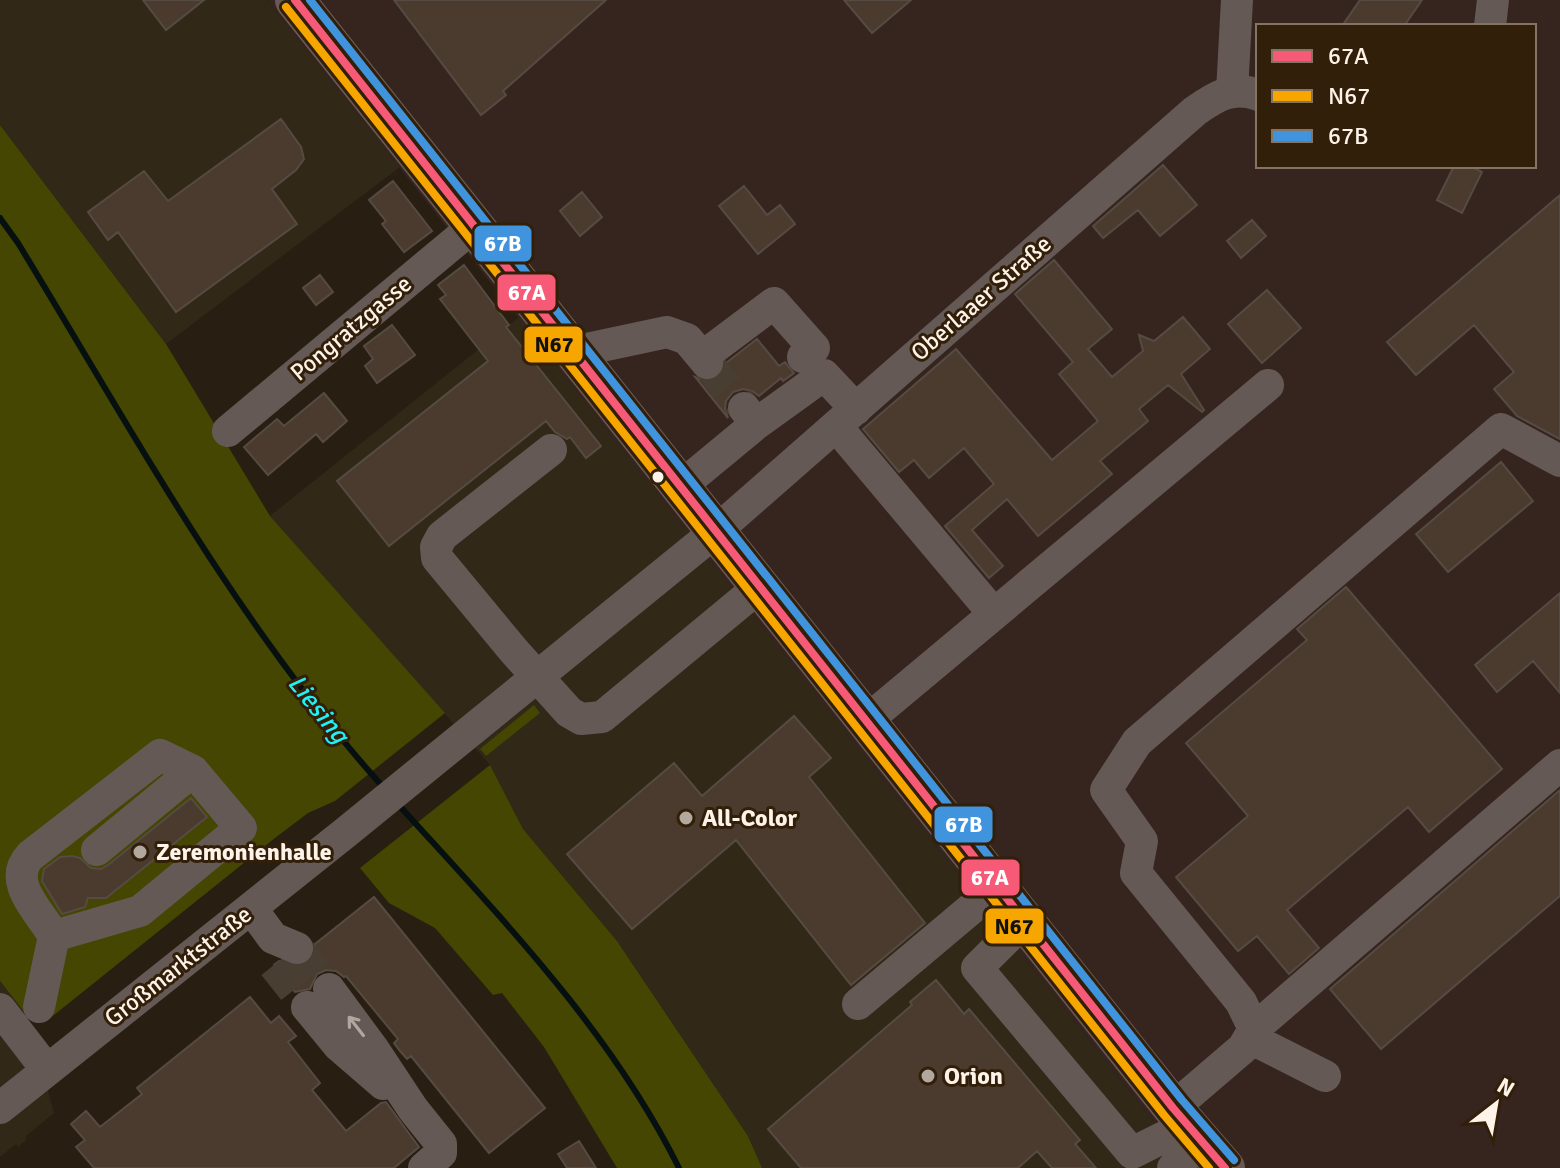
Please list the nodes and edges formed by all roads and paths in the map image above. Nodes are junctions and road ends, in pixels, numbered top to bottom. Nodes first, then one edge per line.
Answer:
1 (295, 0) edge
2 (1237, 0) edge
3 (1493, 0) edge
4 (1490, 24) edge
5 (1245, 94) edge
6 (474, 226) junction
7 (573, 352) junction
8 (803, 357) dead end
9 (1268, 385) dead end
10 (846, 417) junction
11 (228, 431) dead end
12 (551, 450) dead end
13 (1560, 461) edge
14 (680, 487) junction
15 (715, 532) junction
16 (759, 587) junction
17 (994, 614) junction
18 (537, 677) junction
19 (865, 722) junction
20 (1560, 765) edge
21 (193, 771) junction
22 (97, 850) dead end
23 (997, 887) junction
24 (251, 908) junction
25 (1024, 921) junction
26 (54, 936) junction
27 (281, 950) tunnel mouth
28 (318, 998) tunnel mouth
29 (858, 1004) dead end
30 (39, 1007) dead end
31 (0, 1009) edge
32 (1252, 1034) junction
33 (47, 1070) junction
34 (1325, 1076) dead end
35 (0, 1108) edge
36 (1192, 1142) edge
37 (424, 1168) edge

1 - 6 main road
2 - 5 street
3 - 4 street
5 - 10 street, Oberlaaer Straße
6 - 7 main road
6 - 11 street, Pongratzgasse
7 - 8 street
7 - 14 main road
9 - 17 street
10 - 14 street
10 - 15 street, Oberlaaer Straße
10 - 17 street
12 - 18 street
13 - 32 street
14 - 15 main road
15 - 16 main road
15 - 18 street
16 - 18 street
16 - 19 main road
17 - 19 street
18 - 24 street, Großmarktstraße
19 - 23 main road
20 - 32 street
21 - 22 street
21 - 26 street
21 - 26 street
23 - 25 main road
23 - 29 street
24 - 27 street
24 - 33 street, Großmarktstraße
25 - 36 main road
25 - 36 street
26 - 30 street
28 - 37 street
31 - 33 street
32 - 34 street
32 - 36 street
33 - 35 street, Großmarktstraße

